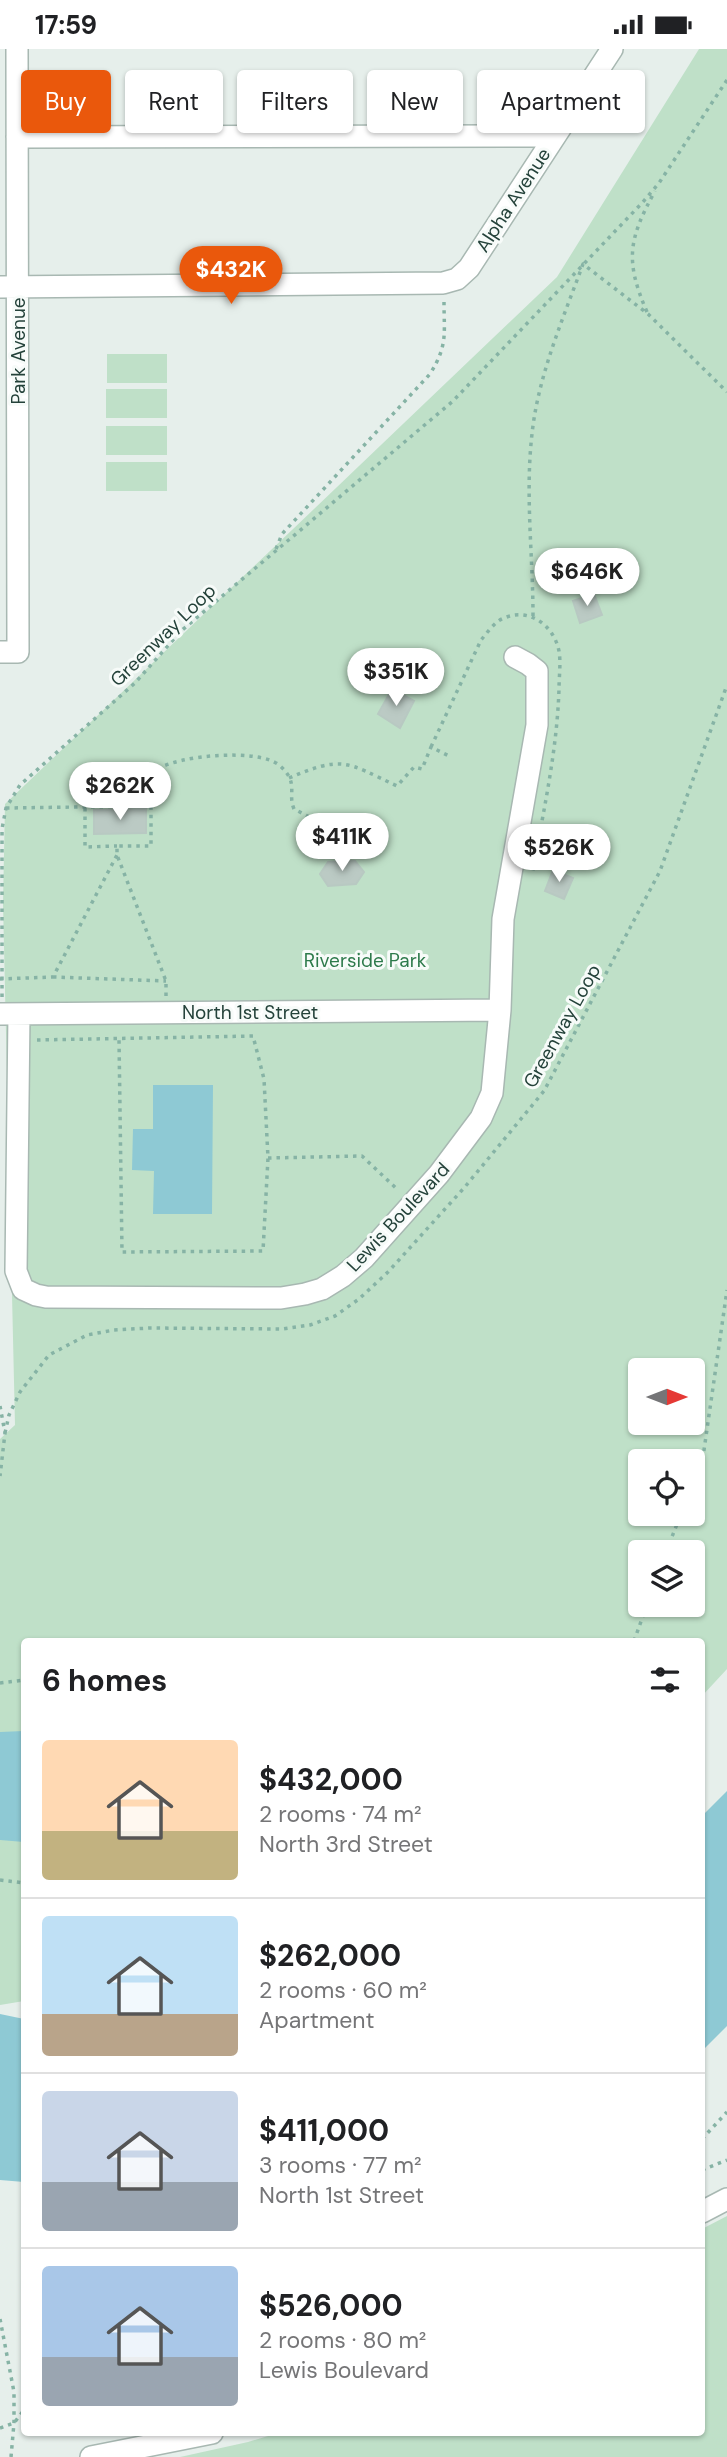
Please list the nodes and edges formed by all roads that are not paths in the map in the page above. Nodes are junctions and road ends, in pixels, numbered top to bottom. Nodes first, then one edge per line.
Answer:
1 (17, 49) edge
2 (612, 49) edge
3 (555, 136) junction
4 (17, 137) junction
5 (9, 287) edge
6 (9, 652) edge
7 (515, 657) dead end
8 (500, 1010) junction
9 (7, 1014) edge
10 (727, 2199) edge
11 (705, 2210) edge
12 (197, 2436) edge
13 (91, 2457) edge

1 - 4 street, Park Avenue
2 - 3 street, Alpha Avenue
3 - 4 street
3 - 5 street, Alpha Avenue
4 - 5 street, Park Avenue
5 - 6 street, Park Avenue
7 - 8 street, Lewis Boulevard
8 - 9 street, North 1st Street
8 - 9 street, Lewis Boulevard
10 - 11 street
12 - 13 street

